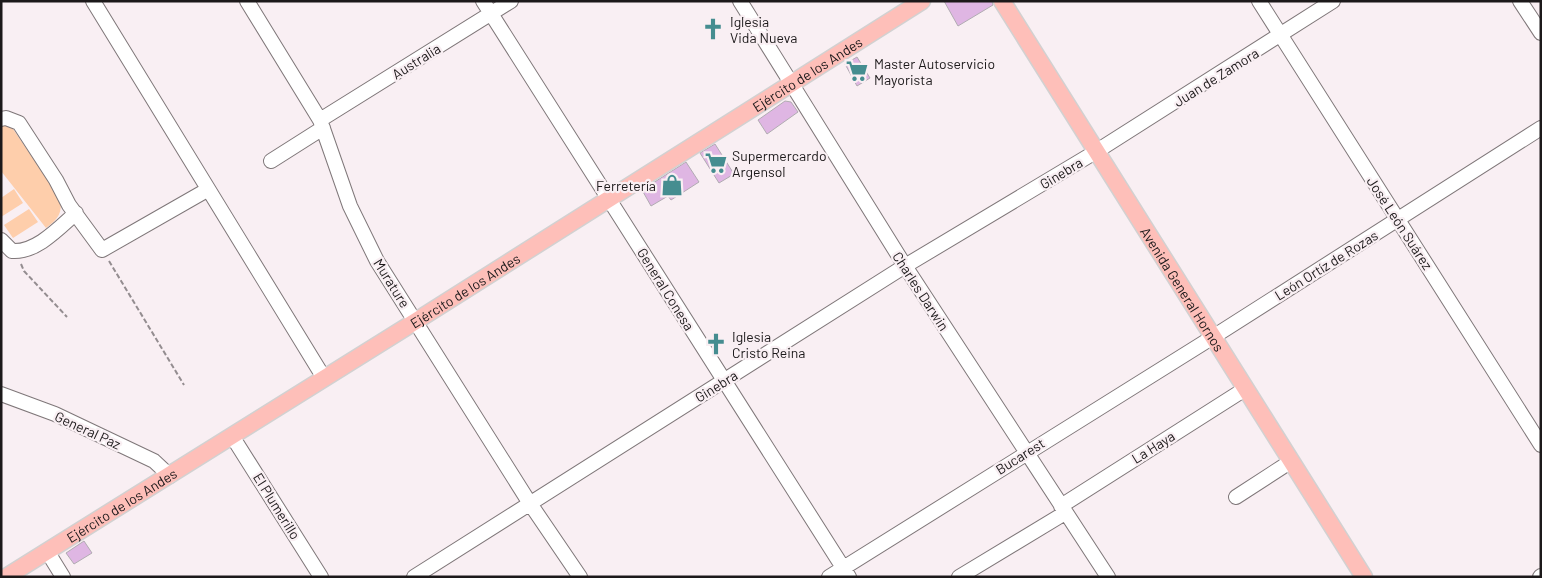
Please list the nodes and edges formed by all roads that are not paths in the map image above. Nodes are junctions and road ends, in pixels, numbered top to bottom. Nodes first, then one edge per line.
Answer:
1 (247, 1) edge
2 (483, 1) edge
3 (511, 1) edge
4 (740, 1) edge
5 (922, 1) edge
6 (1002, 1) edge
7 (1259, 1) edge
8 (1334, 1) edge
9 (1520, 1) edge
10 (95, 2) edge
11 (491, 14) junction
12 (1541, 33) edge
13 (1280, 36) junction
14 (792, 83) junction
15 (1, 119) edge
16 (321, 124) junction
17 (1541, 128) edge
18 (1097, 151) junction
19 (271, 161) dead end
20 (208, 190) junction
21 (609, 197) junction
22 (76, 213) junction
23 (1398, 219) junction
24 (1, 240) edge
25 (905, 266) junction
26 (416, 321) junction
27 (1213, 337) junction
28 (324, 378) junction
29 (724, 382) junction
30 (1245, 389) junction
31 (1, 394) edge
32 (232, 436) junction
33 (1541, 445) edge
34 (1026, 452) junction
35 (1290, 462) junction
36 (170, 476) junction
37 (1236, 497) dead end
38 (529, 502) junction
39 (1063, 509) junction
40 (47, 551) junction
41 (846, 572) edge
42 (6, 577) edge
43 (63, 577) edge
44 (322, 577) edge
45 (414, 577) edge
46 (580, 577) edge
47 (828, 577) edge
48 (959, 577) edge
49 (1108, 577) edge
50 (1364, 577) edge

1 - 16 street, Murature
2 - 11 street, General Conesa
3 - 11 street, Australia
4 - 14 street, Charles Darwin
5 - 14 main road, Ejército de los Andes
6 - 18 main road, Avenida General Hornos
7 - 13 street, José León Suárez
8 - 13 street, Juan de Zamora
9 - 12 street
10 - 20 street
11 - 16 street, Australia
11 - 21 street, General Conesa
13 - 18 street, Juan de Zamora
13 - 23 street, José León Suárez
14 - 21 main road, Ejército de los Andes
14 - 25 street, Charles Darwin
15 - 22 street
16 - 19 street, Australia
16 - 26 street, Murature
17 - 23 street, León Ortíz de Rozas
18 - 25 street, Ginebra
18 - 27 main road, Avenida General Hornos
20 - 22 street
20 - 28 street
21 - 26 main road, Ejército de los Andes
21 - 29 street, General Conesa
22 - 24 street
23 - 27 street, León Ortíz de Rozas
23 - 33 street, José León Suárez
25 - 29 street, Ginebra
25 - 34 street, Charles Darwin
26 - 28 main road, Ejército de los Andes
26 - 38 street, Murature
27 - 30 main road, Avenida General Hornos
27 - 34 street, Bucarest
28 - 32 main road, Ejército de los Andes
29 - 38 street, Ginebra
29 - 41 street, General Conesa
30 - 35 main road, Avenida General Hornos
30 - 39 street, La Haya
31 - 36 street, General Paz
32 - 36 main road, Ejército de los Andes
32 - 44 street, El Plumerillo
34 - 39 street, Charles Darwin
34 - 41 street, Bucarest
35 - 37 street
35 - 50 main road, Avenida General Hornos
36 - 40 main road, Ejército de los Andes
38 - 45 street, Ginebra
38 - 46 street, Murature
39 - 48 street, La Haya
39 - 49 street, Charles Darwin
40 - 42 main road, Ejército de los Andes
40 - 43 street
41 - 47 street, Bucarest

